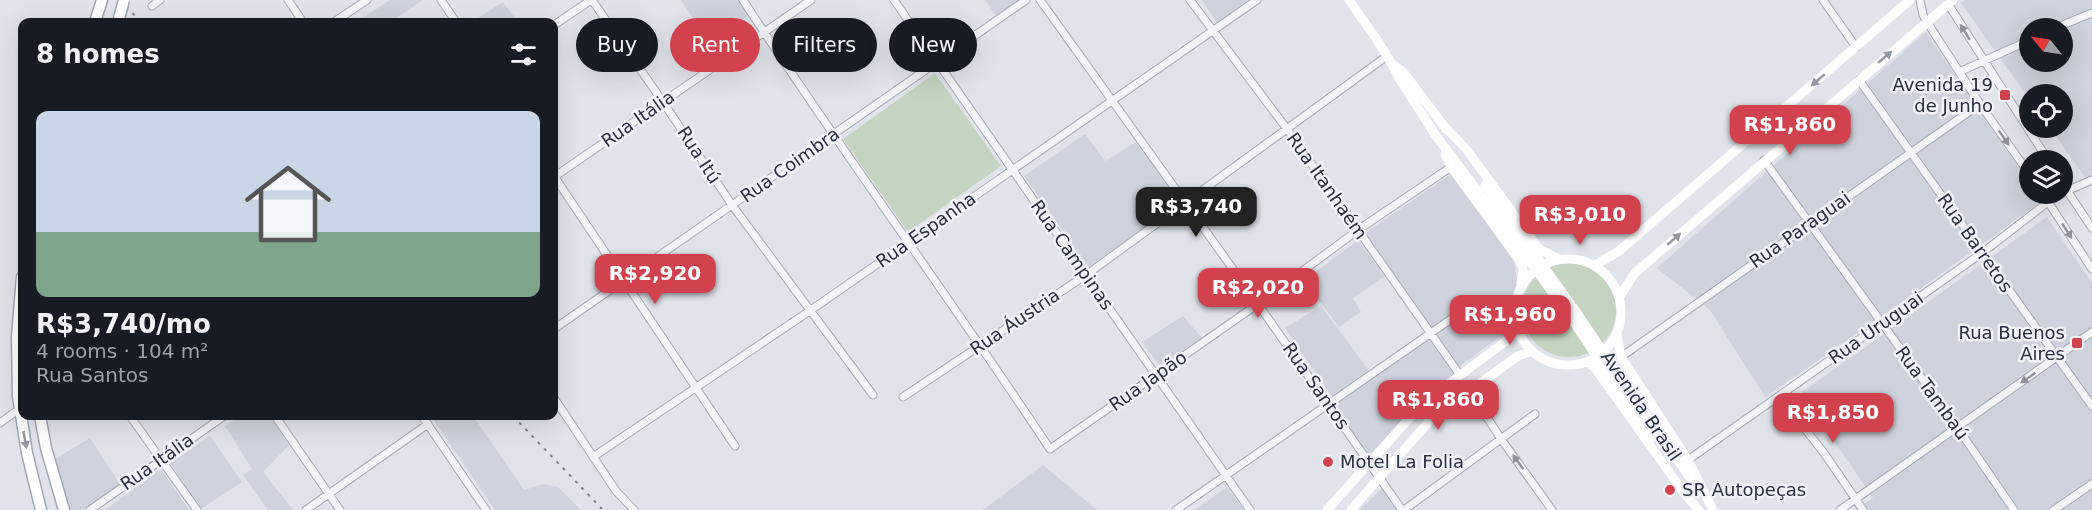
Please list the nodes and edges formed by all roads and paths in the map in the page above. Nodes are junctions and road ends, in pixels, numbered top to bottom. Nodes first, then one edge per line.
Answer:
1 (102, 0) edge
2 (124, 0) edge
3 (160, 0) edge
4 (288, 0) edge
5 (367, 0) edge
6 (441, 0) edge
7 (591, 0) edge
8 (743, 0) edge
9 (811, 0) edge
10 (894, 0) edge
11 (1026, 0) edge
12 (1040, 0) edge
13 (1190, 0) edge
14 (1257, 0) edge
15 (1349, 0) edge
16 (1822, 0) edge
17 (1910, 0) edge
18 (1920, 0) edge
19 (1950, 2) edge
20 (152, 6) dead end
21 (2092, 13) edge
22 (96, 18) edge
23 (119, 18) edge
24 (300, 18) edge
25 (340, 18) edge
26 (453, 18) edge
27 (907, 18) edge
28 (2073, 21) edge
29 (558, 22) edge
30 (1927, 22) junction
31 (764, 32) junction
32 (1213, 32) junction
33 (977, 35) edge
34 (2019, 45) edge
35 (1856, 47) junction
36 (1390, 60) junction
37 (1982, 60) junction
38 (925, 72) edge
39 (944, 72) edge
40 (1959, 72) junction
41 (1859, 80) junction
42 (1112, 101) junction
43 (663, 102) junction
44 (1980, 104) junction
45 (1444, 126) junction
46 (1287, 129) junction
47 (1434, 133) junction
48 (834, 135) junction
49 (2041, 150) edge
50 (1912, 152) junction
51 (2019, 159) edge
52 (1764, 160) junction
53 (1451, 167) junction
54 (1013, 170) junction
55 (558, 174) edge
56 (2092, 180) edge
57 (558, 183) edge
58 (1481, 188) junction
59 (2073, 188) edge
60 (1186, 202) junction
61 (2045, 204) edge
62 (2049, 204) edge
63 (2073, 204) edge
64 (732, 205) junction
65 (1810, 223) junction
66 (2092, 228) edge
67 (1358, 230) junction
68 (910, 242) junction
69 (1982, 254) junction
70 (1559, 259) junction
71 (1595, 265) junction
72 (2092, 269) edge
73 (1086, 275) junction
74 (624, 280) junction
75 (1518, 294) junction
76 (1620, 296) junction
77 (1477, 301) dead end
78 (1258, 303) junction
79 (811, 310) junction
80 (1882, 324) junction
81 (18, 325) edge
82 (1516, 325) junction
83 (558, 326) edge
84 (2092, 332) edge
85 (1430, 333) junction
86 (1617, 335) junction
87 (981, 345) junction
88 (1532, 351) junction
89 (1621, 357) junction
90 (2058, 357) junction
91 (18, 361) edge
92 (1587, 362) junction
93 (1156, 375) junction
94 (1460, 375) junction
95 (695, 387) junction
96 (1470, 390) junction
97 (873, 395) dead end
98 (1779, 396) junction
99 (903, 397) dead end
100 (558, 404) edge
101 (1329, 405) junction
102 (2092, 406) edge
103 (18, 410) edge
104 (1535, 414) dead end
105 (22, 420) edge
106 (41, 420) edge
107 (133, 420) edge
108 (218, 420) edge
109 (278, 420) edge
110 (426, 420) edge
111 (0, 423) edge
112 (429, 424) junction
113 (1957, 427) junction
114 (1655, 436) junction
115 (1501, 439) junction
116 (735, 446) dead end
117 (593, 457) junction
118 (161, 459) junction
119 (1688, 460) junction
120 (1370, 464) junction
121 (1226, 475) junction
122 (1380, 478) junction
123 (2092, 484) edge
124 (330, 494) junction
125 (1856, 500) junction
126 (41, 510) edge
127 (64, 510) edge
128 (90, 510) edge
129 (197, 510) edge
130 (306, 510) edge
131 (340, 510) edge
132 (486, 510) edge
133 (634, 510) edge
134 (1176, 510) edge
135 (1250, 510) edge
136 (1327, 510) edge
137 (1350, 510) edge
138 (1403, 510) edge
139 (1552, 510) edge
140 (1700, 510) edge
141 (1713, 510) edge
142 (1840, 510) edge
143 (1863, 510) edge
144 (2014, 510) edge
145 (2054, 510) edge

1 - 22 main road
2 - 23 main road, bridge
3 - 20 street
4 - 24 street
5 - 25 street
6 - 26 street
7 - 29 street
7 - 43 street, Rua Itú
8 - 31 street
9 - 31 street, Rua Itália
10 - 27 street, Rua Campinas
11 - 33 street, Rua Coimbra
12 - 42 street, Rua Santos
13 - 32 street, Rua Itanhaém
14 - 32 street, Rua Espanha
15 - 36 main road, Avenida Brasil
16 - 35 street
17 - 35 main road
18 - 30 street
19 - 30 main road
37 -> 19 street
21 - 28 street
30 - 40 street
41 -> 30 main road
31 - 43 street, Rua Itália
31 - 48 street
32 - 42 street, Rua Espanha
32 - 46 street, Rua Itanhaém
34 - 37 street
35 -> 71 main road
36 - 45 main road, Avenida Brasil
36 - 46 street, Rua Áustria
36 - 47 main road, Avenida Brasil
37 - 40 street
37 - 49 street
38 - 48 street, Rua Coimbra
39 - 54 street, Rua Campinas
40 - 44 street
41 - 50 street, Rua Barretos
41 - 52 main road
42 - 54 street, Rua Espanha
42 - 60 street, Rua Santos
43 - 55 street, Rua Itália
43 - 64 street, Rua Itú
44 - 50 street, Rua Paraguai
44 -> 51 street
45 - 58 main road, Avenida Brasil
45 - 70 main road, Avenida Brasil
46 - 60 street, Rua Áustria
46 - 67 street, Rua Itanhaém
47 - 53 main road, Avenida Brasil
47 - 58 main road, Avenida Brasil
48 - 64 street, Rua Coimbra
48 - 68 street
50 - 65 street, Rua Paraguai
50 - 69 street, Rua Barretos
52 - 65 street, Rua Tambaú
76 -> 52 main road
53 - 67 street, Rua Japão
53 - 75 main road, Avenida Brasil
54 - 68 street, Rua Espanha
54 - 73 street, Rua Campinas
56 - 59 street, Rua Uruguai
57 - 74 street
58 - 114 main road, Avenida Brasil, bridge
60 - 73 street, Rua Áustria
60 - 78 street, Rua Santos
61 - 69 street, Rua Uruguai
62 -> 72 street
63 - 66 street
64 - 74 street, Rua Coimbra
64 - 79 street, Rua Itú
65 - 80 street, Rua Tambaú
65 - 89 street, Rua Paraguai
67 - 78 street, Rua Japão
67 - 85 street, Rua Itanhaém
68 - 79 street, Rua Espanha
68 - 87 street
69 - 80 street, Rua Uruguai
69 - 90 street, Rua Barretos
70 - 71 main road
70 - 75 main road
71 - 76 main road
73 - 87 street, Rua Áustria
73 - 93 street, Rua Campinas
74 - 83 street, Rua Coimbra
74 - 95 street
75 - 82 main road
76 - 86 main road
77 - 85 street
78 - 93 street, Rua Japão
78 - 101 street, Rua Santos
79 - 95 street, Rua Espanha
79 - 97 street, Rua Itú
80 - 98 street, Rua Uruguai
80 - 113 street, Rua Tambaú
81 - 91 main road
82 - 88 main road
82 - 94 main road
84 - 90 street
85 - 94 street, Rua Itanhaém
85 - 101 street
86 - 89 main road, Avenida Brasil
86 - 92 main road
87 - 93 street, Rua Japão
87 - 99 street, Rua Áustria
88 - 92 main road
88 - 96 main road
89 - 119 main road, Avenida Brasil
90 - 102 street, Rua Barretos
90 -> 113 street
92 - 140 main road, Avenida Brasil
93 - 121 street, Rua Campinas
94 - 120 main road
95 - 116 street
95 - 117 street, Rua Espanha
96 - 115 street
96 - 122 main road
98 - 119 street, Rua Uruguai
98 - 125 street
100 - 117 street
101 - 120 street, Rua Santos
101 - 121 street
103 - 111 street
104 - 115 street
105 -> 126 main road
106 - 127 main road
107 - 118 street
108 - 118 street, Rua Itália
109 - 124 street
110 - 112 street
112 - 124 street
112 - 132 street
113 - 125 street
113 - 144 street, Rua Tambaú
114 - 140 main road, Avenida Brasil
114 - 141 main road, Avenida Brasil
115 - 138 street
139 -> 115 street
117 - 133 street
118 - 128 street, Rua Itália
118 - 129 street
119 - 141 main road, Avenida Brasil
120 - 122 street, Rua Santos
120 - 136 main road
121 - 134 street
121 - 135 street, Rua Campinas
122 - 137 main road
122 - 138 street, Rua Santos
123 - 145 street
124 - 130 street
124 - 131 street
125 - 142 street
125 - 143 street

